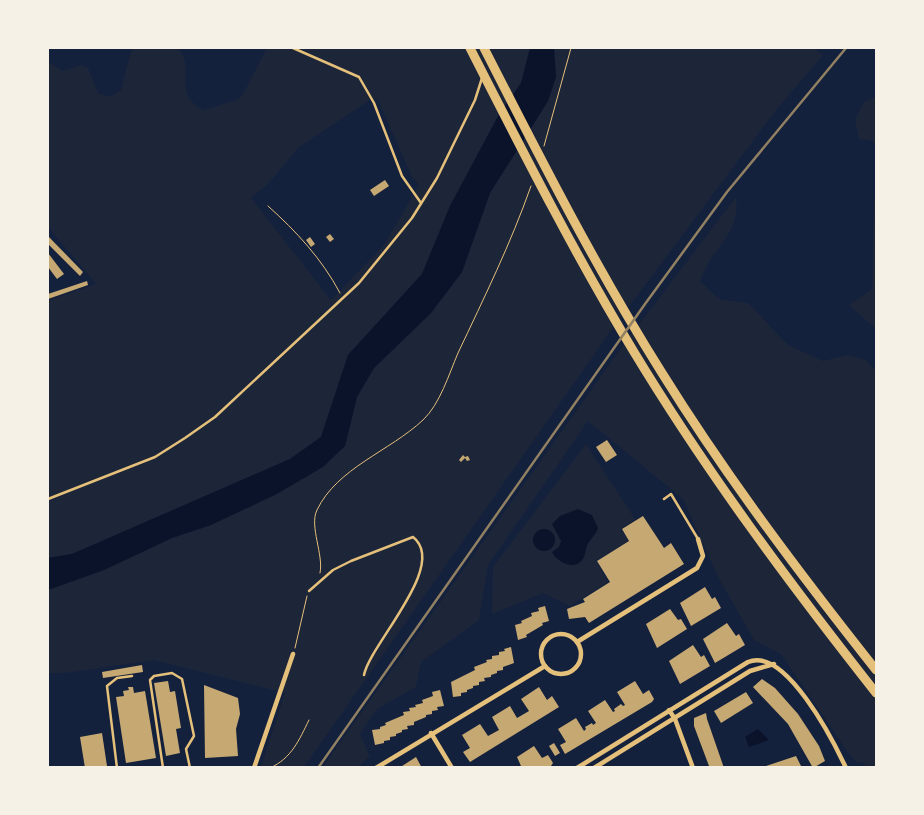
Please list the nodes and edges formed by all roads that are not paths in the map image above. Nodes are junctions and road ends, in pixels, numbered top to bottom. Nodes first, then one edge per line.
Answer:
1 (294, 48) edge
2 (470, 48) edge
3 (484, 48) edge
4 (491, 48) edge
5 (422, 203) junction
6 (48, 499) edge
7 (664, 499) dead end
8 (698, 539) joint
9 (310, 591) road end
10 (577, 642) junction
11 (294, 654) road end
12 (774, 664) junction
13 (545, 666) junction
14 (876, 670) edge
15 (364, 675) dead end
16 (132, 676) dead end
17 (876, 693) edge
18 (669, 710) junction
19 (675, 719) junction
20 (431, 733) junction
21 (578, 767) edge
22 (117, 768) edge
23 (163, 768) edge
24 (190, 768) edge
25 (254, 768) edge
26 (376, 768) edge
27 (452, 768) edge
28 (594, 768) edge
29 (693, 768) edge
30 (846, 768) edge

1 - 5 lane
2 - 17 highway
3 - 14 highway
4 - 5 lane
5 - 6 lane
7 - 8 lane
8 - 10 street
9 - 15 lane
10 - 13 street
10 - 13 street
11 - 25 street
12 - 18 street
12 - 19 street
12 - 30 street
13 - 20 street
16 - 22 lane
18 - 19 street
18 - 21 street
19 - 28 street
19 - 29 street
20 - 26 street
20 - 27 street
23 - 24 lane

